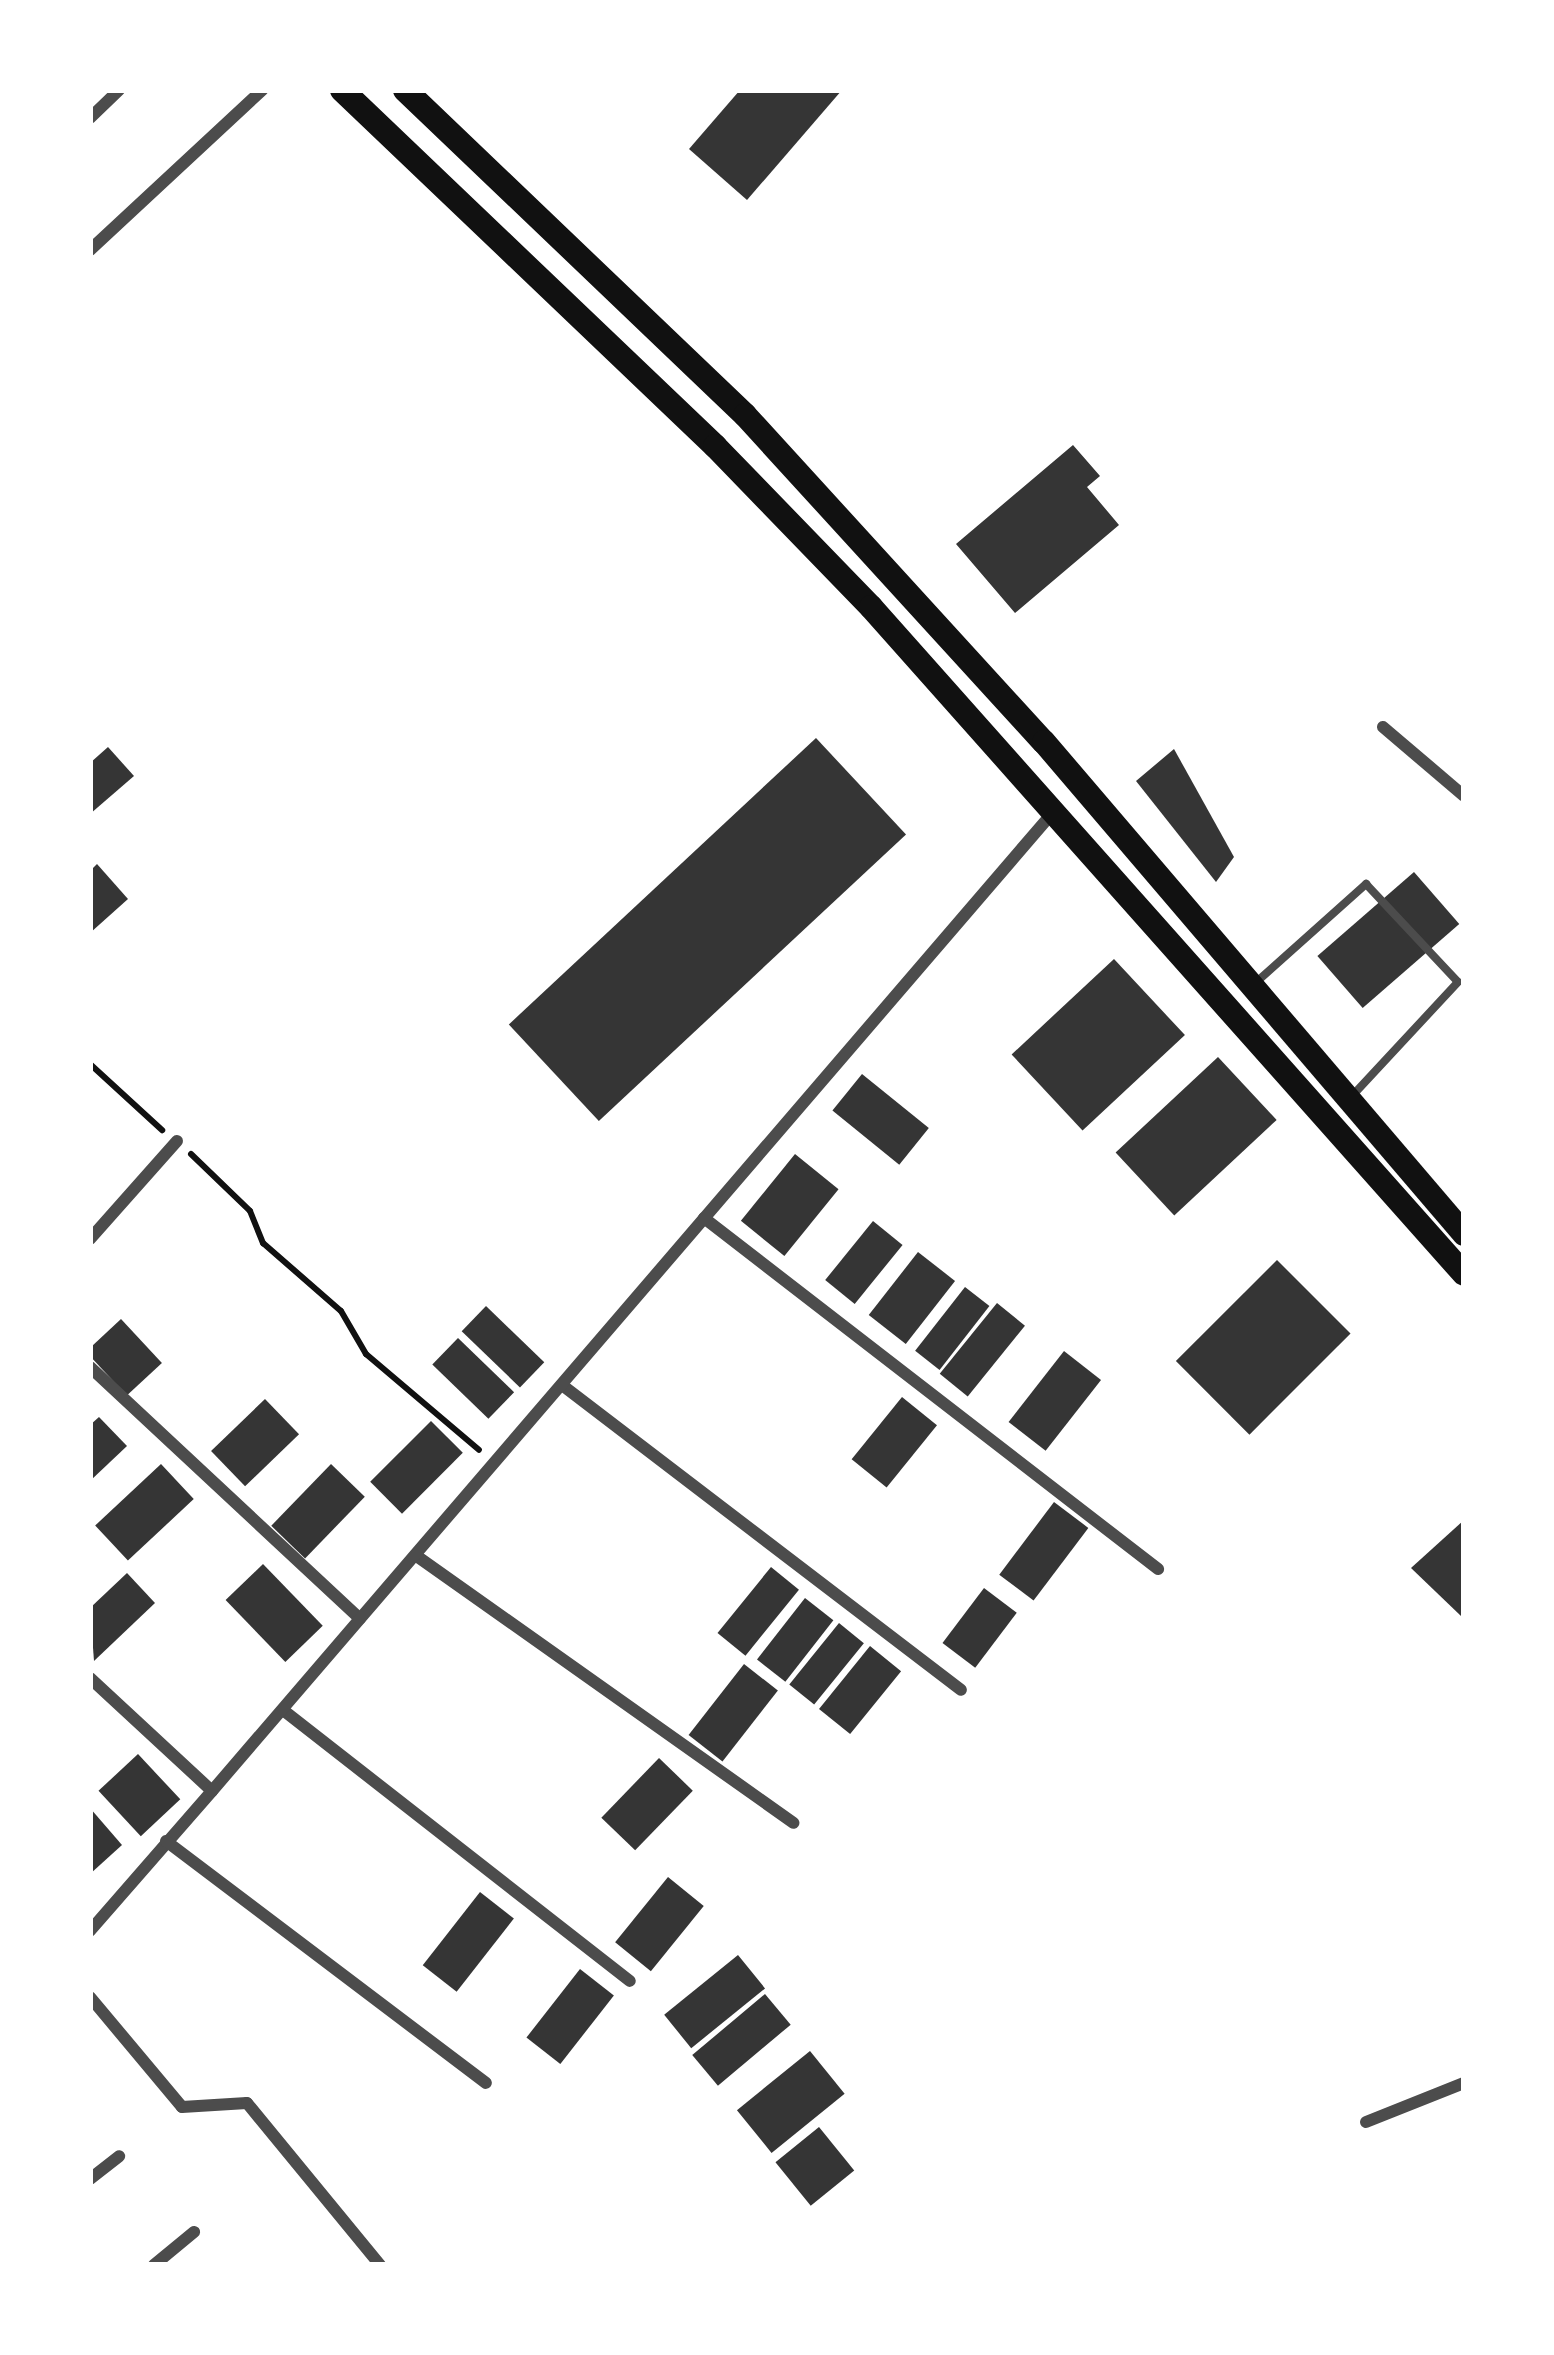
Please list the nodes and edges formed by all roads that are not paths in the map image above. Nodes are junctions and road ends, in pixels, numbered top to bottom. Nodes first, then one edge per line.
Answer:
1 (119, 90) edge
2 (262, 90) edge
3 (342, 90) edge
4 (405, 90) edge
5 (90, 118) edge
6 (90, 250) edge
7 (1383, 728) dead end
8 (1464, 796) edge
9 (1055, 810) junction
10 (1252, 986) junction
11 (1349, 1099) junction
12 (177, 1141) road end
13 (704, 1218) junction
14 (1463, 1230) edge
15 (90, 1239) edge
16 (1441, 1247) junction
17 (1464, 1274) edge
18 (90, 1366) edge
19 (562, 1385) junction
20 (418, 1557) junction
21 (1158, 1570) dead end
22 (360, 1619) junction
23 (90, 1678) edge
24 (961, 1690) dead end
25 (284, 1710) junction
26 (212, 1791) junction
27 (793, 1822) dead end
28 (166, 1840) junction
29 (90, 1931) edge
30 (630, 1981) dead end
31 (90, 1997) edge
32 (486, 2083) dead end
33 (1464, 2083) edge
34 (1366, 2122) dead end
35 (119, 2156) dead end
36 (90, 2179) edge
37 (194, 2232) dead end
38 (154, 2265) edge
39 (380, 2265) edge

1 - 5 street
2 - 6 street
3 - 9 main road
4 - 10 main road
7 - 8 street
9 - 13 street
9 - 16 main road
10 - 11 main road
10 - 11 lane
11 - 14 main road
12 - 15 street
13 - 19 street
13 - 21 street
14 - 16 street
16 - 17 main road
18 - 22 street
19 - 20 street
19 - 24 street
20 - 22 street
20 - 27 street
22 - 25 street
23 - 26 street
25 - 26 street
25 - 30 street
26 - 28 street
28 - 29 street
28 - 32 street
31 - 39 street
33 - 34 street
35 - 36 street
37 - 38 street

